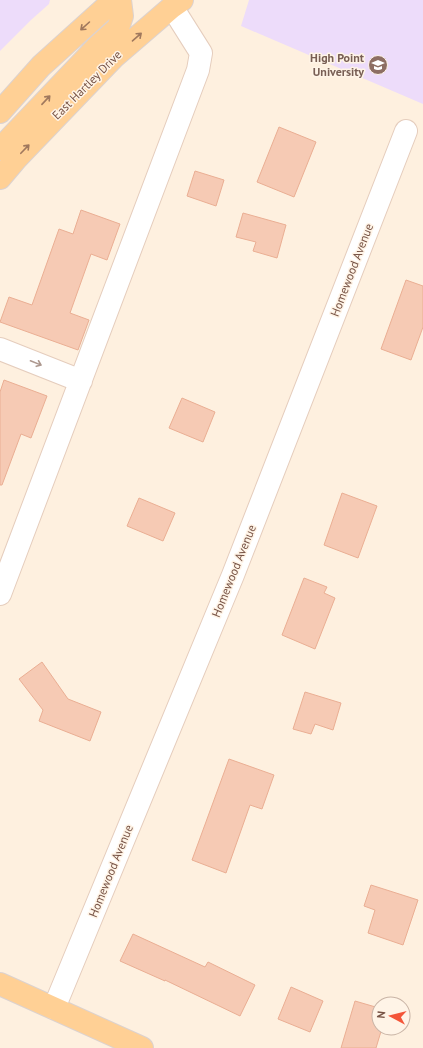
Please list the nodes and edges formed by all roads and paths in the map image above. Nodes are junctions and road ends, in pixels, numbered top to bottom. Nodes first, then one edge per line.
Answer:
1 (114, 0) edge
2 (120, 0) edge
3 (175, 2) edge
4 (0, 112) edge
5 (406, 132) dead end
6 (0, 149) edge
7 (0, 178) edge
8 (0, 349) edge
9 (81, 381) junction
10 (0, 594) edge
11 (0, 984) edge
12 (54, 1008) junction
13 (142, 1048) edge

1 -> 4 main road
6 -> 2 main road
7 -> 3 main road, East Hartley Drive
3 - 9 street
5 - 12 street, Homewood Avenue
8 -> 9 street
9 - 10 street
11 - 12 main road
12 - 13 main road

